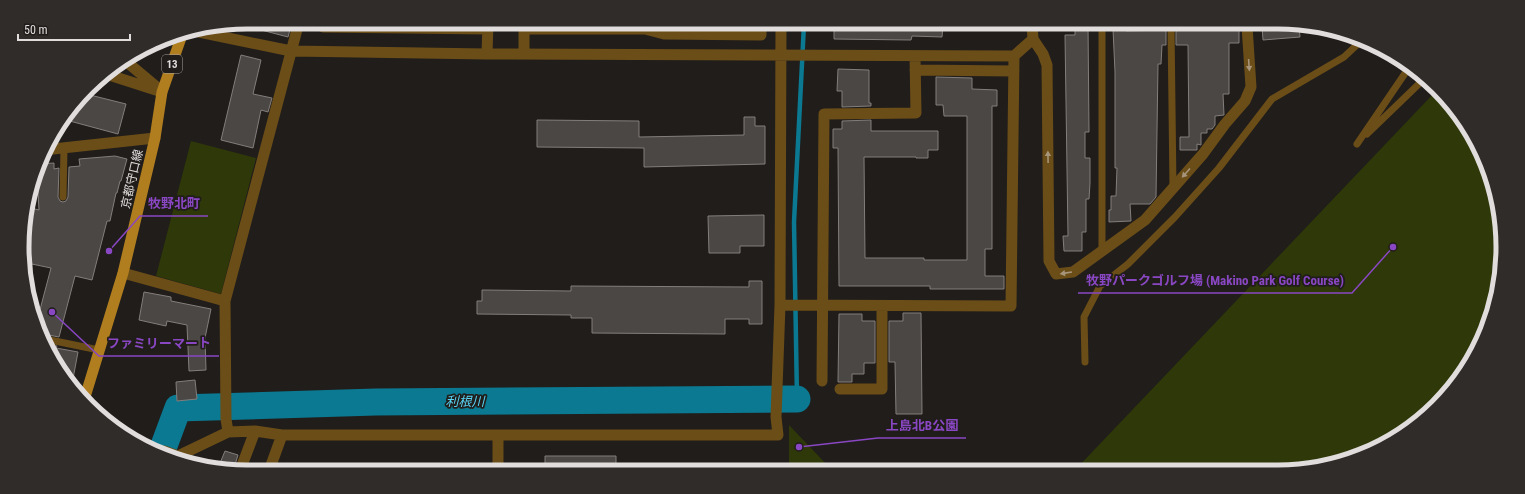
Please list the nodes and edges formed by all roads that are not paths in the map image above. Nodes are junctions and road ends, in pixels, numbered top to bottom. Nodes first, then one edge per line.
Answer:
1 (297, 29) edge
2 (488, 29) edge
3 (524, 29) edge
4 (645, 29) edge
5 (762, 29) edge
6 (781, 29) edge
7 (1032, 29) edge
8 (1102, 29) edge
9 (1171, 29) edge
10 (1247, 29) edge
11 (204, 33) edge
12 (1032, 39) junction
13 (180, 40) edge
14 (1357, 45) edge
15 (291, 51) junction
16 (488, 54) junction
17 (524, 54) junction
18 (781, 56) junction
19 (915, 56) junction
20 (1014, 56) junction
21 (129, 64) edge
22 (915, 70) junction
23 (1014, 71) junction
24 (1407, 71) edge
25 (112, 76) edge
26 (1421, 82) edge
27 (162, 92) junction
28 (155, 138) junction
29 (64, 148) junction
30 (52, 149) edge
31 (1173, 188) junction
32 (63, 197) dead end
33 (1102, 251) junction
34 (123, 273) junction
35 (225, 301) junction
36 (780, 306) junction
37 (823, 306) junction
38 (882, 306) junction
39 (50, 340) edge
40 (99, 350) junction
41 (1085, 362) dead end
42 (822, 380) dead end
43 (840, 389) dead end
44 (86, 394) edge
45 (255, 431) junction
46 (228, 432) junction
47 (282, 435) junction
48 (498, 435) junction
49 (177, 453) edge
50 (242, 465) edge
51 (271, 465) edge
52 (498, 465) edge

1 - 15 street
2 - 16 street
3 - 17 street
4 - 5 street
6 - 18 street
7 - 12 street
8 - 33 lane
9 - 31 lane
10 -> 31 street
11 - 15 street
12 - 20 street
33 -> 12 street
13 - 27 main road, 京都守口線 / 13
14 - 41 lane
15 - 16 street
15 - 35 street
16 - 17 street
17 - 18 street
18 - 19 street
18 - 36 street
19 - 20 street
19 - 22 street
20 - 23 street
21 - 27 street
22 - 23 street
22 - 37 street
23 - 38 street
24 - 26 lane
25 - 27 street
27 - 28 main road, 京都守口線 / 13
28 - 29 street
28 - 34 main road, 京都守口線 / 13
29 - 30 street
29 - 32 lane
31 - 33 street
34 - 35 street
34 - 40 main road, 京都守口線 / 13
35 - 46 street
36 - 37 street
36 - 48 street
37 - 38 street
37 - 42 street
38 - 43 street
39 - 40 lane
40 - 44 main road, 京都守口線 / 13
45 - 46 street
45 - 47 street
45 - 50 street
46 - 49 street
47 - 48 street
47 - 51 street
48 - 52 street

